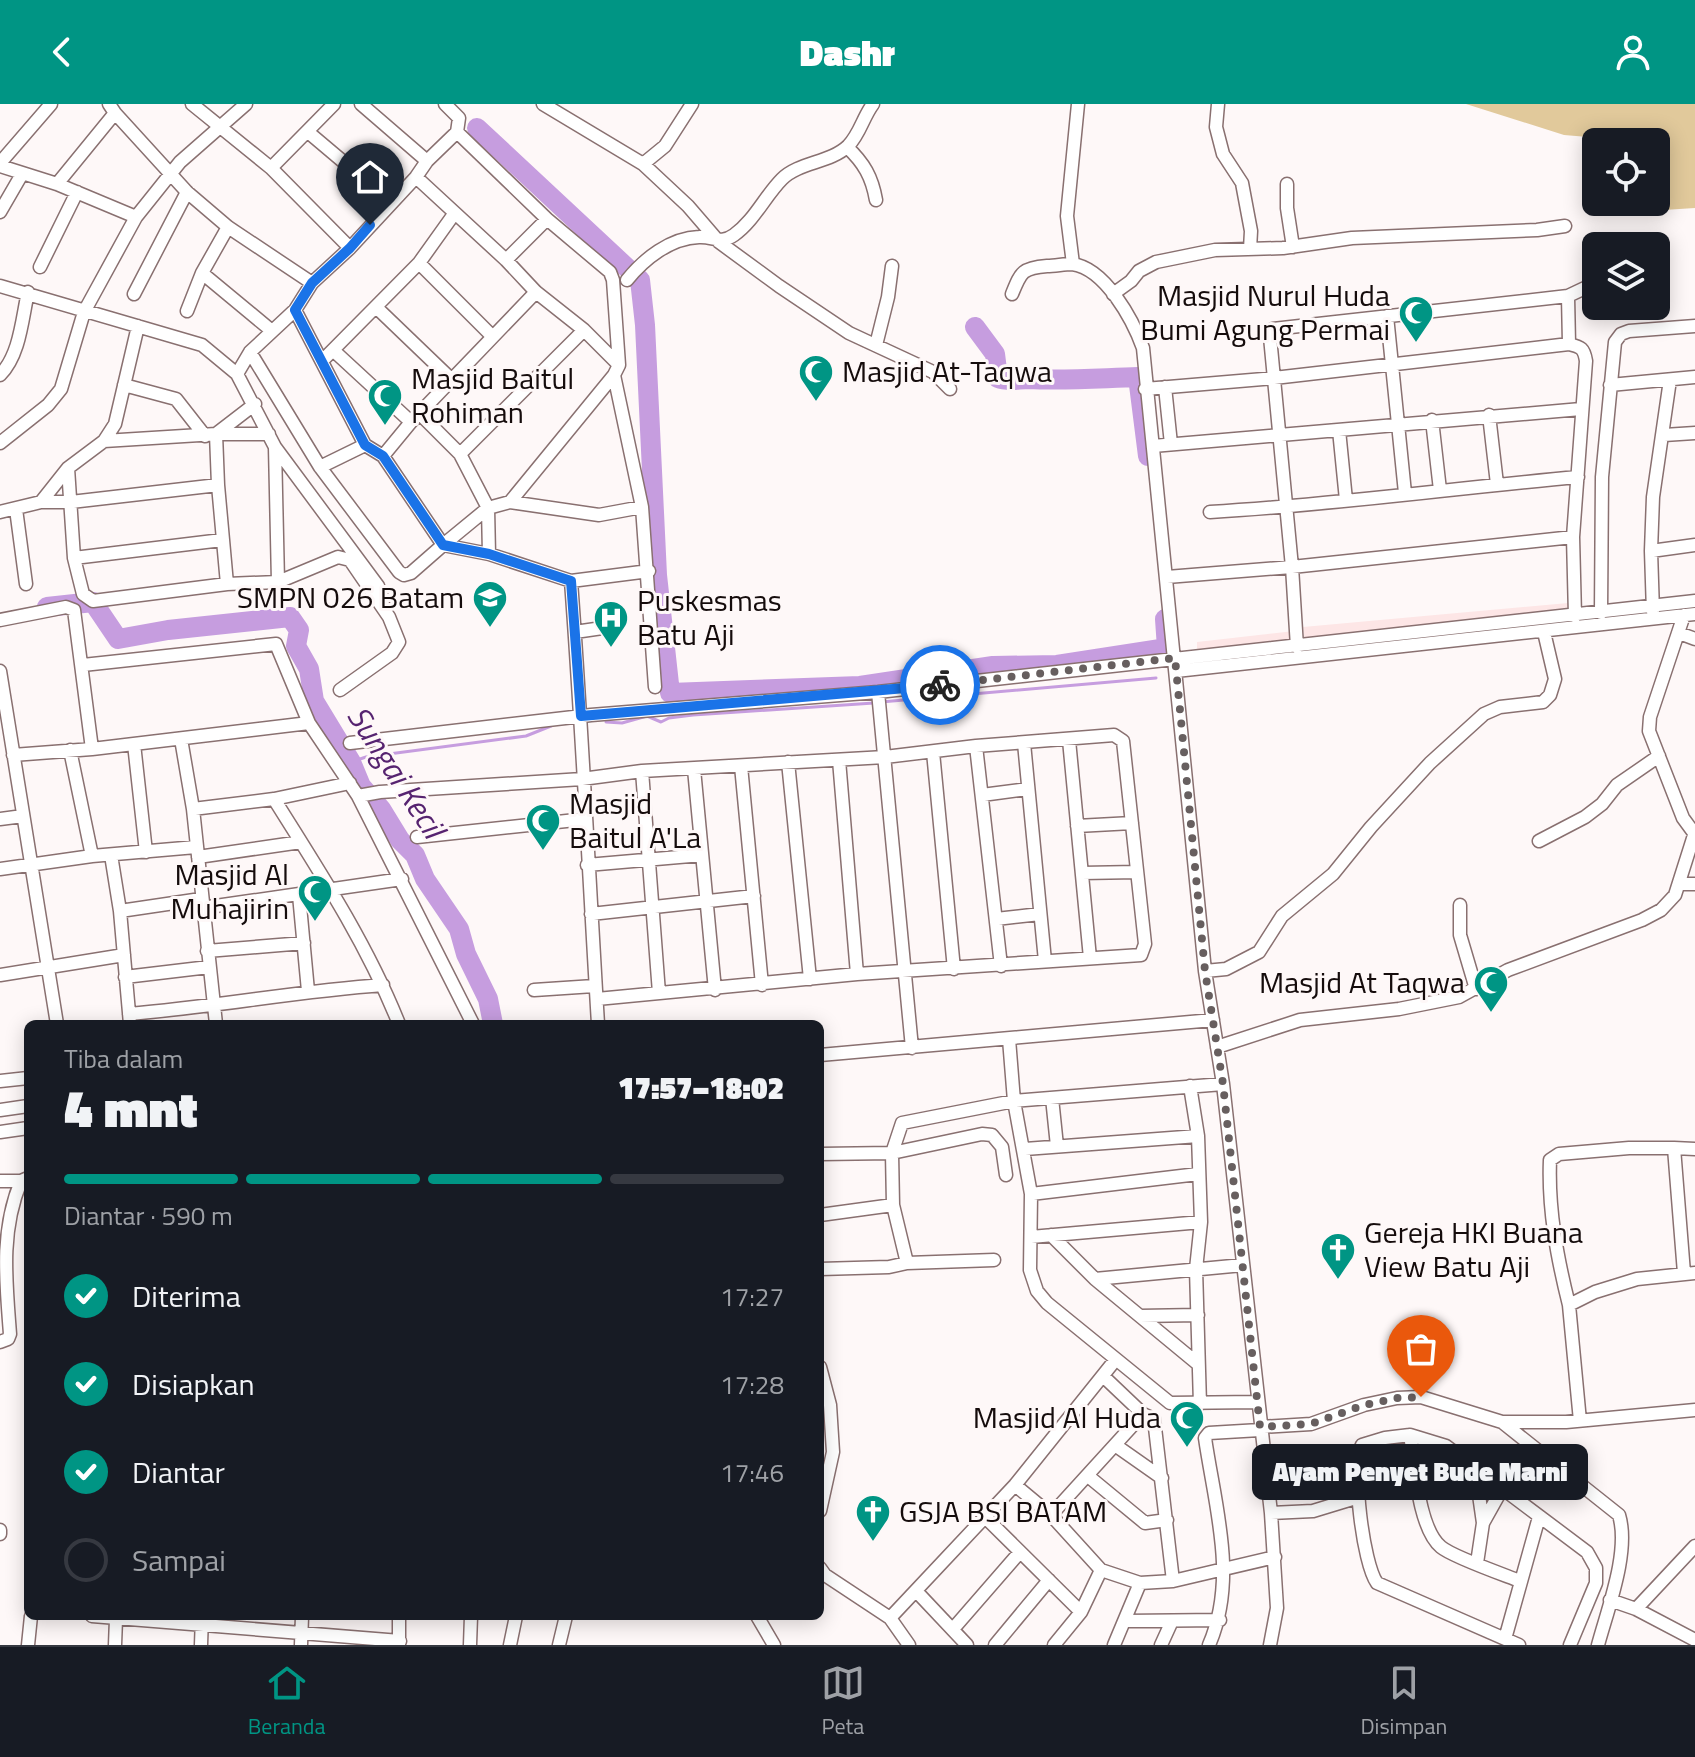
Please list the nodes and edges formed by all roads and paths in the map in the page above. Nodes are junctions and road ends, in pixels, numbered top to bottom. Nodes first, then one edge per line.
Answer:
1 (51, 104) edge
2 (192, 104) edge
3 (246, 104) edge
4 (334, 104) edge
5 (361, 104) edge
6 (445, 104) edge
7 (543, 104) edge
8 (692, 104) edge
9 (873, 104) edge
10 (1078, 104) edge
11 (1218, 104) edge
12 (112, 109) edge
13 (219, 126) junction
14 (308, 132) junction
15 (457, 132) junction
16 (847, 147) junction
17 (427, 161) junction
18 (643, 164) junction
19 (0, 165) edge
20 (271, 168) junction
21 (170, 173) junction
22 (22, 174) junction
23 (416, 177) junction
24 (57, 184) junction
25 (1287, 184) dead end
26 (77, 192) junction
27 (187, 192) junction
28 (876, 200) dead end
29 (391, 202) junction
30 (0, 212) edge
31 (454, 214) junction
32 (136, 217) junction
33 (547, 219) junction
34 (1565, 226) dead end
35 (228, 227) junction
36 (719, 242) junction
37 (1293, 247) junction
38 (350, 248) junction
39 (1250, 249) junction
40 (506, 260) junction
41 (419, 263) junction
42 (1073, 264) junction
43 (892, 266) dead end
44 (40, 267) dead end
45 (202, 273) junction
46 (628, 279) dead end
47 (312, 283) junction
48 (0, 286) edge
49 (1582, 289) edge
50 (28, 292) junction
51 (536, 292) junction
52 (134, 294) dead end
53 (1012, 294) dead end
54 (1113, 294) junction
55 (1568, 296) junction
56 (377, 308) junction
57 (295, 310) junction
58 (187, 311) dead end
59 (84, 312) junction
60 (1387, 316) junction
61 (138, 326) junction
62 (1695, 326) edge
63 (584, 330) junction
64 (272, 331) junction
65 (492, 336) junction
66 (1569, 344) junction
67 (876, 345) junction
68 (0, 347) edge
69 (15, 349) junction
70 (334, 351) junction
71 (250, 352) junction
72 (322, 361) junction
73 (1392, 363) junction
74 (616, 370) junction
75 (237, 374) junction
76 (0, 375) edge
77 (1695, 377) edge
78 (1274, 378) junction
79 (452, 380) junction
80 (1670, 380) junction
81 (124, 385) junction
82 (1610, 385) junction
83 (1165, 387) junction
84 (950, 389) dead end
85 (1145, 389) junction
86 (255, 404) junction
87 (1581, 409) junction
88 (1489, 415) junction
89 (415, 418) junction
90 (1432, 420) junction
91 (1398, 424) junction
92 (1339, 430) junction
93 (1695, 433) edge
94 (269, 434) junction
95 (1280, 434) junction
96 (211, 435) junction
97 (1664, 435) junction
98 (2, 439) edge
99 (104, 441) junction
100 (1171, 444) junction
101 (365, 445) junction
102 (1153, 446) junction
103 (275, 447) junction
104 (460, 454) junction
105 (383, 456) junction
106 (320, 467) junction
107 (68, 468) junction
108 (1578, 477) junction
109 (1497, 484) junction
110 (218, 485) junction
111 (1440, 490) junction
112 (1405, 493) junction
113 (1346, 500) junction
114 (41, 502) junction
115 (71, 502) junction
116 (510, 502) junction
117 (642, 507) junction
118 (1286, 507) junction
119 (488, 508) junction
120 (16, 509) junction
121 (0, 512) edge
122 (1210, 512) dead end
123 (1573, 537) junction
124 (222, 540) junction
125 (443, 545) junction
126 (1695, 545) edge
127 (1651, 551) junction
128 (489, 554) junction
129 (74, 558) junction
130 (1292, 567) junction
131 (649, 571) junction
132 (1167, 577) junction
133 (571, 581) junction
134 (278, 582) junction
135 (26, 584) dead end
136 (227, 584) junction
137 (1695, 601) edge
138 (1601, 613) junction
139 (1654, 613) junction
140 (1689, 615) edge
141 (1575, 616) junction
142 (389, 617) junction
143 (0, 620) edge
144 (616, 626) dead end
145 (575, 632) junction
146 (1544, 632) junction
147 (1679, 633) junction
148 (1695, 639) edge
149 (1297, 647) junction
150 (83, 665) junction
151 (1176, 665) junction
152 (0, 671) edge
153 (655, 687) dead end
154 (340, 690) dead end
155 (1, 697) edge
156 (879, 699) junction
157 (581, 716) junction
158 (309, 723) junction
159 (181, 739) junction
160 (1069, 740) junction
161 (350, 743) dead end
162 (1024, 743) junction
163 (134, 744) junction
164 (976, 746) junction
165 (92, 749) junction
166 (70, 750) junction
167 (933, 752) junction
168 (1659, 756) junction
169 (885, 757) junction
170 (839, 760) junction
171 (14, 761) junction
172 (788, 762) junction
173 (741, 766) junction
174 (0, 769) edge
175 (694, 769) junction
176 (642, 771) junction
177 (582, 779) junction
178 (350, 783) junction
179 (1028, 789) junction
180 (362, 795) junction
181 (982, 795) junction
182 (274, 799) junction
183 (193, 809) junction
184 (23, 816) junction
185 (0, 819) edge
186 (585, 819) junction
187 (1132, 823) junction
188 (1077, 826) junction
189 (1694, 833) edge
190 (417, 837) dead end
191 (1539, 841) dead end
192 (301, 842) junction
193 (146, 852) junction
194 (197, 852) junction
195 (111, 855) junction
196 (702, 855) junction
197 (92, 856) junction
198 (647, 860) junction
199 (587, 865) junction
200 (30, 866) junction
201 (0, 869) edge
202 (1137, 872) junction
203 (1082, 873) junction
204 (402, 879) junction
205 (1679, 884) junction
206 (1695, 884) edge
207 (333, 891) junction
208 (299, 895) junction
209 (754, 896) junction
210 (707, 901) junction
211 (202, 903) junction
212 (1460, 905) dead end
213 (651, 908) junction
214 (120, 911) junction
215 (591, 914) junction
216 (1040, 914) junction
217 (996, 919) junction
218 (304, 943) junction
219 (207, 951) junction
220 (124, 955) junction
221 (1090, 958) junction
222 (1045, 961) junction
223 (1001, 966) junction
224 (209, 967) junction
225 (48, 968) junction
226 (954, 969) junction
227 (905, 971) junction
228 (1205, 971) junction
229 (857, 974) junction
230 (0, 975) edge
231 (125, 977) junction
232 (810, 979) junction
233 (383, 985) junction
234 (762, 985) junction
235 (1476, 989) junction
236 (534, 990) dead end
237 (715, 990) junction
238 (308, 991) junction
239 (596, 993) junction
240 (659, 993) junction
241 (214, 1007) junction
242 (130, 1019) edge
243 (56, 1020) edge
244 (216, 1020) edge
245 (397, 1020) edge
246 (471, 1020) edge
247 (598, 1020) edge
248 (1213, 1020) junction
249 (1009, 1039) junction
250 (1217, 1047) junction
251 (912, 1048) junction
252 (824, 1055) edge
253 (24, 1078) edge
254 (0, 1081) edge
255 (1223, 1084) junction
256 (1190, 1086) junction
257 (1052, 1098) junction
258 (1014, 1101) junction
259 (24, 1107) edge
260 (0, 1110) edge
261 (24, 1129) edge
262 (0, 1132) edge
263 (1198, 1136) junction
264 (1057, 1146) junction
265 (1674, 1148) junction
266 (1025, 1149) junction
267 (1695, 1149) edge
268 (892, 1153) junction
269 (824, 1154) edge
270 (1198, 1174) junction
271 (1006, 1175) dead end
272 (24, 1179) edge
273 (0, 1181) edge
274 (1031, 1194) junction
275 (893, 1205) junction
276 (5, 1208) edge
277 (824, 1214) edge
278 (1201, 1222) junction
279 (1051, 1235) junction
280 (1031, 1237) junction
281 (2, 1250) edge
282 (994, 1260) dead end
283 (907, 1263) junction
284 (1236, 1265) junction
285 (1200, 1268) junction
286 (824, 1269) edge
287 (1690, 1273) edge
288 (1095, 1279) junction
289 (4, 1298) edge
290 (1569, 1305) junction
291 (1198, 1315) junction
292 (1140, 1316) junction
293 (0, 1342) edge
294 (1116, 1359) junction
295 (1198, 1364) junction
296 (1103, 1376) junction
297 (824, 1382) edge
298 (1257, 1402) junction
299 (1200, 1404) junction
300 (1695, 1410) edge
301 (1143, 1414) junction
302 (1580, 1421) junction
303 (1502, 1422) junction
304 (1260, 1428) junction
305 (1410, 1435) junction
306 (1115, 1445) junction
307 (1475, 1467) junction
308 (1088, 1476) junction
309 (1162, 1478) junction
310 (1015, 1485) junction
311 (1502, 1489) junction
312 (824, 1493) edge
313 (1359, 1497) junction
314 (1271, 1513) junction
315 (1051, 1515) junction
316 (1539, 1517) junction
317 (986, 1518) junction
318 (1167, 1520) junction
319 (1483, 1523) junction
320 (1695, 1546) edge
321 (1020, 1552) junction
322 (1275, 1557) junction
323 (1477, 1563) junction
324 (1101, 1570) junction
325 (1225, 1570) junction
326 (824, 1574) edge
327 (1049, 1580) junction
328 (1173, 1581) junction
329 (1520, 1581) junction
330 (1140, 1583) junction
331 (917, 1592) junction
332 (1610, 1600) junction
333 (1636, 1609) junction
334 (1081, 1612) junction
335 (890, 1618) junction
336 (31, 1620) edge
337 (124, 1620) edge
338 (399, 1620) edge
339 (471, 1620) edge
340 (515, 1620) edge
341 (565, 1620) edge
342 (759, 1620) edge
343 (1220, 1620) junction
344 (202, 1621) edge
345 (1126, 1621) junction
346 (1172, 1621) junction
347 (953, 1629) junction
348 (301, 1638) edge
349 (1505, 1639) junction
350 (1695, 1640) edge
351 (1059, 1641) edge
352 (400, 1643) edge
353 (28, 1645) edge
354 (115, 1645) edge
355 (201, 1645) edge
356 (470, 1645) edge
357 (510, 1645) edge
358 (559, 1645) edge
359 (774, 1645) edge
360 (909, 1645) edge
361 (967, 1645) edge
362 (995, 1645) edge
363 (1114, 1645) edge
364 (1161, 1645) edge
365 (1209, 1645) edge
366 (1270, 1645) edge
367 (1519, 1645) edge
368 (1570, 1645) edge
369 (1598, 1645) edge

1 - 19 street
2 - 13 street
3 - 13 street
4 - 14 street
5 - 17 street
6 - 15 street
7 - 18 street
8 - 18 street
9 - 16 street
10 - 42 street
11 - 39 street
12 - 21 street
12 - 24 street
13 - 20 street
13 - 21 street
14 - 20 street
14 - 29 street
15 - 17 street
15 - 33 street
16 - 28 street
16 - 36 street
17 - 23 street
18 - 36 street
19 - 22 street
20 - 38 street
21 - 27 street
21 - 32 street
22 - 24 street
22 - 30 street
23 - 29 street
23 - 31 street
24 - 26 street
25 - 37 street
26 - 32 street
26 - 44 street
27 - 35 street
27 - 52 street
29 - 38 street
31 - 40 street
31 - 41 street
32 - 59 street
33 - 40 street
33 - 74 street
34 - 37 street
35 - 45 street
35 - 47 street
36 - 46 street
36 - 67 street
37 - 39 street
38 - 47 street
39 - 54 street
40 - 51 street
41 - 56 street
41 - 65 street
42 - 53 street
42 - 54 street
43 - 67 street
45 - 58 street
45 - 64 street
47 - 57 street
48 - 50 street
49 - 55 street
50 - 59 street
50 - 69 street
51 - 63 street
51 - 65 street
54 - 85 street
55 - 60 street
55 - 66 street
56 - 70 street
56 - 79 street
57 - 64 street
57 - 72 street
59 - 61 street
59 - 98 street
60 - 73 street
60 - 78 street
61 - 75 street
61 - 81 street
62 - 82 street
63 - 74 street
63 - 104 street
64 - 71 street
65 - 79 street
66 - 73 street
66 - 87 street
67 - 84 street
68 - 69 street
69 - 76 street
70 - 72 street
70 - 89 street
71 - 75 street
71 - 106 street
72 - 101 street
73 - 78 street
73 - 91 street
74 - 116 street
74 - 117 street
75 - 86 street
77 - 80 street
78 - 83 street
78 - 95 street
79 - 89 street
80 - 82 street
80 - 97 street
81 - 96 street
81 - 99 street
82 - 138 street
83 - 85 street
83 - 100 street
85 - 102 street
86 - 94 street
86 - 96 street
87 - 88 street
87 - 108 street
88 - 90 street
88 - 109 street
89 - 104 street
89 - 105 street
90 - 91 street
90 - 111 street
91 - 92 street
91 - 112 street
92 - 95 street
92 - 113 street
93 - 97 street
94 - 96 street
94 - 103 street
95 - 100 street
95 - 118 street
96 - 99 street
96 - 110 street
97 - 127 street
99 - 107 street
100 - 102 street
101 - 105 street
101 - 106 street
102 - 132 street
103 - 134 street
103 - 142 street
104 - 119 street
105 - 125 street
106 - 125 street
107 - 114 street
107 - 115 street
108 - 109 street
108 - 123 street
109 - 111 street
110 - 115 street
110 - 124 street
111 - 112 street
112 - 113 street
113 - 118 street
114 - 115 street
114 - 120 street
115 - 129 street
116 - 117 street
116 - 119 street
117 - 131 street
118 - 122 street
118 - 130 street
119 - 125 street
119 - 128 street
120 - 121 street
120 - 135 street
123 - 130 street
123 - 141 street
124 - 129 street
124 - 136 street
125 - 128 street
126 - 127 street
127 - 139 street
128 - 133 street
129 - 136 street
130 - 132 street
130 - 149 street
131 - 133 street
131 - 153 street
132 - 151 street
133 - 145 street
134 - 136 street
134 - 142 street
137 - 139 street
138 - 139 street
138 - 141 street
139 - 140 street
139 - 146 street
140 - 147 street
141 - 149 street
142 - 154 street
143 - 150 street
144 - 145 street
145 - 157 street
146 - 151 street
146 - 228 street
147 - 148 street
147 - 168 street
149 - 151 street
150 - 158 street
150 - 165 street
151 - 156 street
151 - 228 street
152 - 155 street
155 - 171 street
156 - 157 street
156 - 169 street
157 - 161 street
157 - 177 street
158 - 159 street
158 - 178 street
159 - 163 street
159 - 183 street
160 - 162 street
160 - 187 street
160 - 188 street
162 - 164 street
162 - 179 street
163 - 165 street
163 - 193 street
164 - 167 street
164 - 181 street
165 - 166 street
166 - 171 street
166 - 197 street
167 - 169 street
167 - 226 street
168 - 189 street
168 - 191 street
169 - 170 street
169 - 227 street
170 - 172 street
170 - 229 street
171 - 174 street
171 - 184 street
172 - 173 street
172 - 232 street
173 - 175 street
173 - 209 street
175 - 176 street
175 - 196 street
176 - 177 street
176 - 198 street
177 - 180 street
177 - 186 street
178 - 180 street
178 - 182 street
179 - 181 street
179 - 216 street
180 - 204 street
181 - 217 street
182 - 183 street
182 - 192 street
183 - 194 street
184 - 185 street
184 - 200 street
186 - 190 street
186 - 199 street
187 - 188 street
187 - 202 street
188 - 203 street
189 - 205 street
192 - 194 street
192 - 207 street
193 - 194 street
193 - 195 street
194 - 211 street
195 - 197 street
195 - 214 street
196 - 198 street
196 - 210 street
197 - 200 street
198 - 199 street
198 - 213 street
199 - 215 street
200 - 201 street
200 - 225 street
202 - 203 street
202 - 221 street
203 - 221 street
204 - 207 street
204 - 246 street
205 - 206 street
205 - 235 street
207 - 208 street
207 - 233 street
208 - 211 street
208 - 218 street
209 - 210 street
209 - 234 street
210 - 213 street
210 - 237 street
211 - 214 street
211 - 219 street
212 - 235 street
213 - 215 street
213 - 240 street
214 - 220 street
215 - 239 street
216 - 217 street
216 - 222 street
217 - 223 street
218 - 219 street
218 - 238 street
219 - 224 street
220 - 225 street
220 - 231 street
221 - 222 street
222 - 223 street
223 - 226 street
224 - 231 street
224 - 241 street
225 - 230 street
225 - 243 street
226 - 227 street
227 - 229 street
227 - 251 street
228 - 248 street
229 - 232 street
231 - 242 street
232 - 234 street
233 - 238 street
233 - 245 street
234 - 237 street
235 - 250 street
236 - 239 street
237 - 240 street
238 - 241 street
239 - 240 street
239 - 247 street
241 - 242 street
241 - 244 street
248 - 249 street
248 - 250 street
249 - 251 street
249 - 258 street
250 - 255 street
251 - 252 street
253 - 254 street
255 - 256 street
255 - 284 street
256 - 257 street
256 - 263 street
257 - 258 street
257 - 264 street
258 - 266 street
258 - 268 street
259 - 260 street
261 - 262 street
263 - 264 street
263 - 270 street
264 - 266 street
265 - 267 street
265 - 287 street
265 - 290 street
266 - 274 street
268 - 269 street
268 - 271 street
268 - 275 street
270 - 274 street
270 - 278 street
272 - 273 street
272 - 276 street
274 - 280 street
275 - 277 street
275 - 283 street
276 - 281 street
278 - 279 street
278 - 285 street
279 - 280 street
279 - 288 street
280 - 294 street
281 - 289 street
282 - 283 street
283 - 286 street
284 - 285 street
284 - 298 street
285 - 288 street
285 - 291 street
287 - 290 street
288 - 292 street
289 - 293 street
290 - 302 street
291 - 292 street
291 - 295 street
292 - 295 street
294 - 296 street
294 - 299 street
295 - 299 street
296 - 301 street
296 - 310 street
297 - 312 street
298 - 299 street
298 - 304 street
300 - 302 street
301 - 306 street
301 - 309 street
302 - 303 street
303 - 304 street
303 - 332 street
304 - 314 street
304 - 325 street
305 - 307 street
305 - 313 street
305 - 323 street
306 - 308 street
306 - 309 street
307 - 311 street
307 - 319 street
308 - 315 street
308 - 318 street
309 - 318 street
310 - 315 street
310 - 317 street
311 - 316 street
311 - 319 street
313 - 314 street
313 - 349 street
314 - 322 street
315 - 324 street
316 - 329 street
316 - 368 street
317 - 321 street
317 - 331 street
318 - 328 street
319 - 323 street
320 - 333 street
321 - 327 street
321 - 347 street
322 - 325 street
322 - 366 street
323 - 329 street
324 - 330 street
324 - 334 street
325 - 328 street
325 - 343 street
326 - 335 street
327 - 334 street
327 - 362 street
328 - 330 street
329 - 349 street
330 - 345 street
331 - 335 street
331 - 347 street
332 - 333 street
332 - 369 street
333 - 350 street
334 - 351 street
335 - 360 street
336 - 353 street
337 - 354 street
338 - 352 street
339 - 356 street
340 - 357 street
341 - 358 street
342 - 359 street
343 - 346 street
343 - 365 street
344 - 348 street
344 - 355 street
345 - 346 street
345 - 363 street
346 - 364 street
347 - 361 street
348 - 352 street
349 - 367 street

